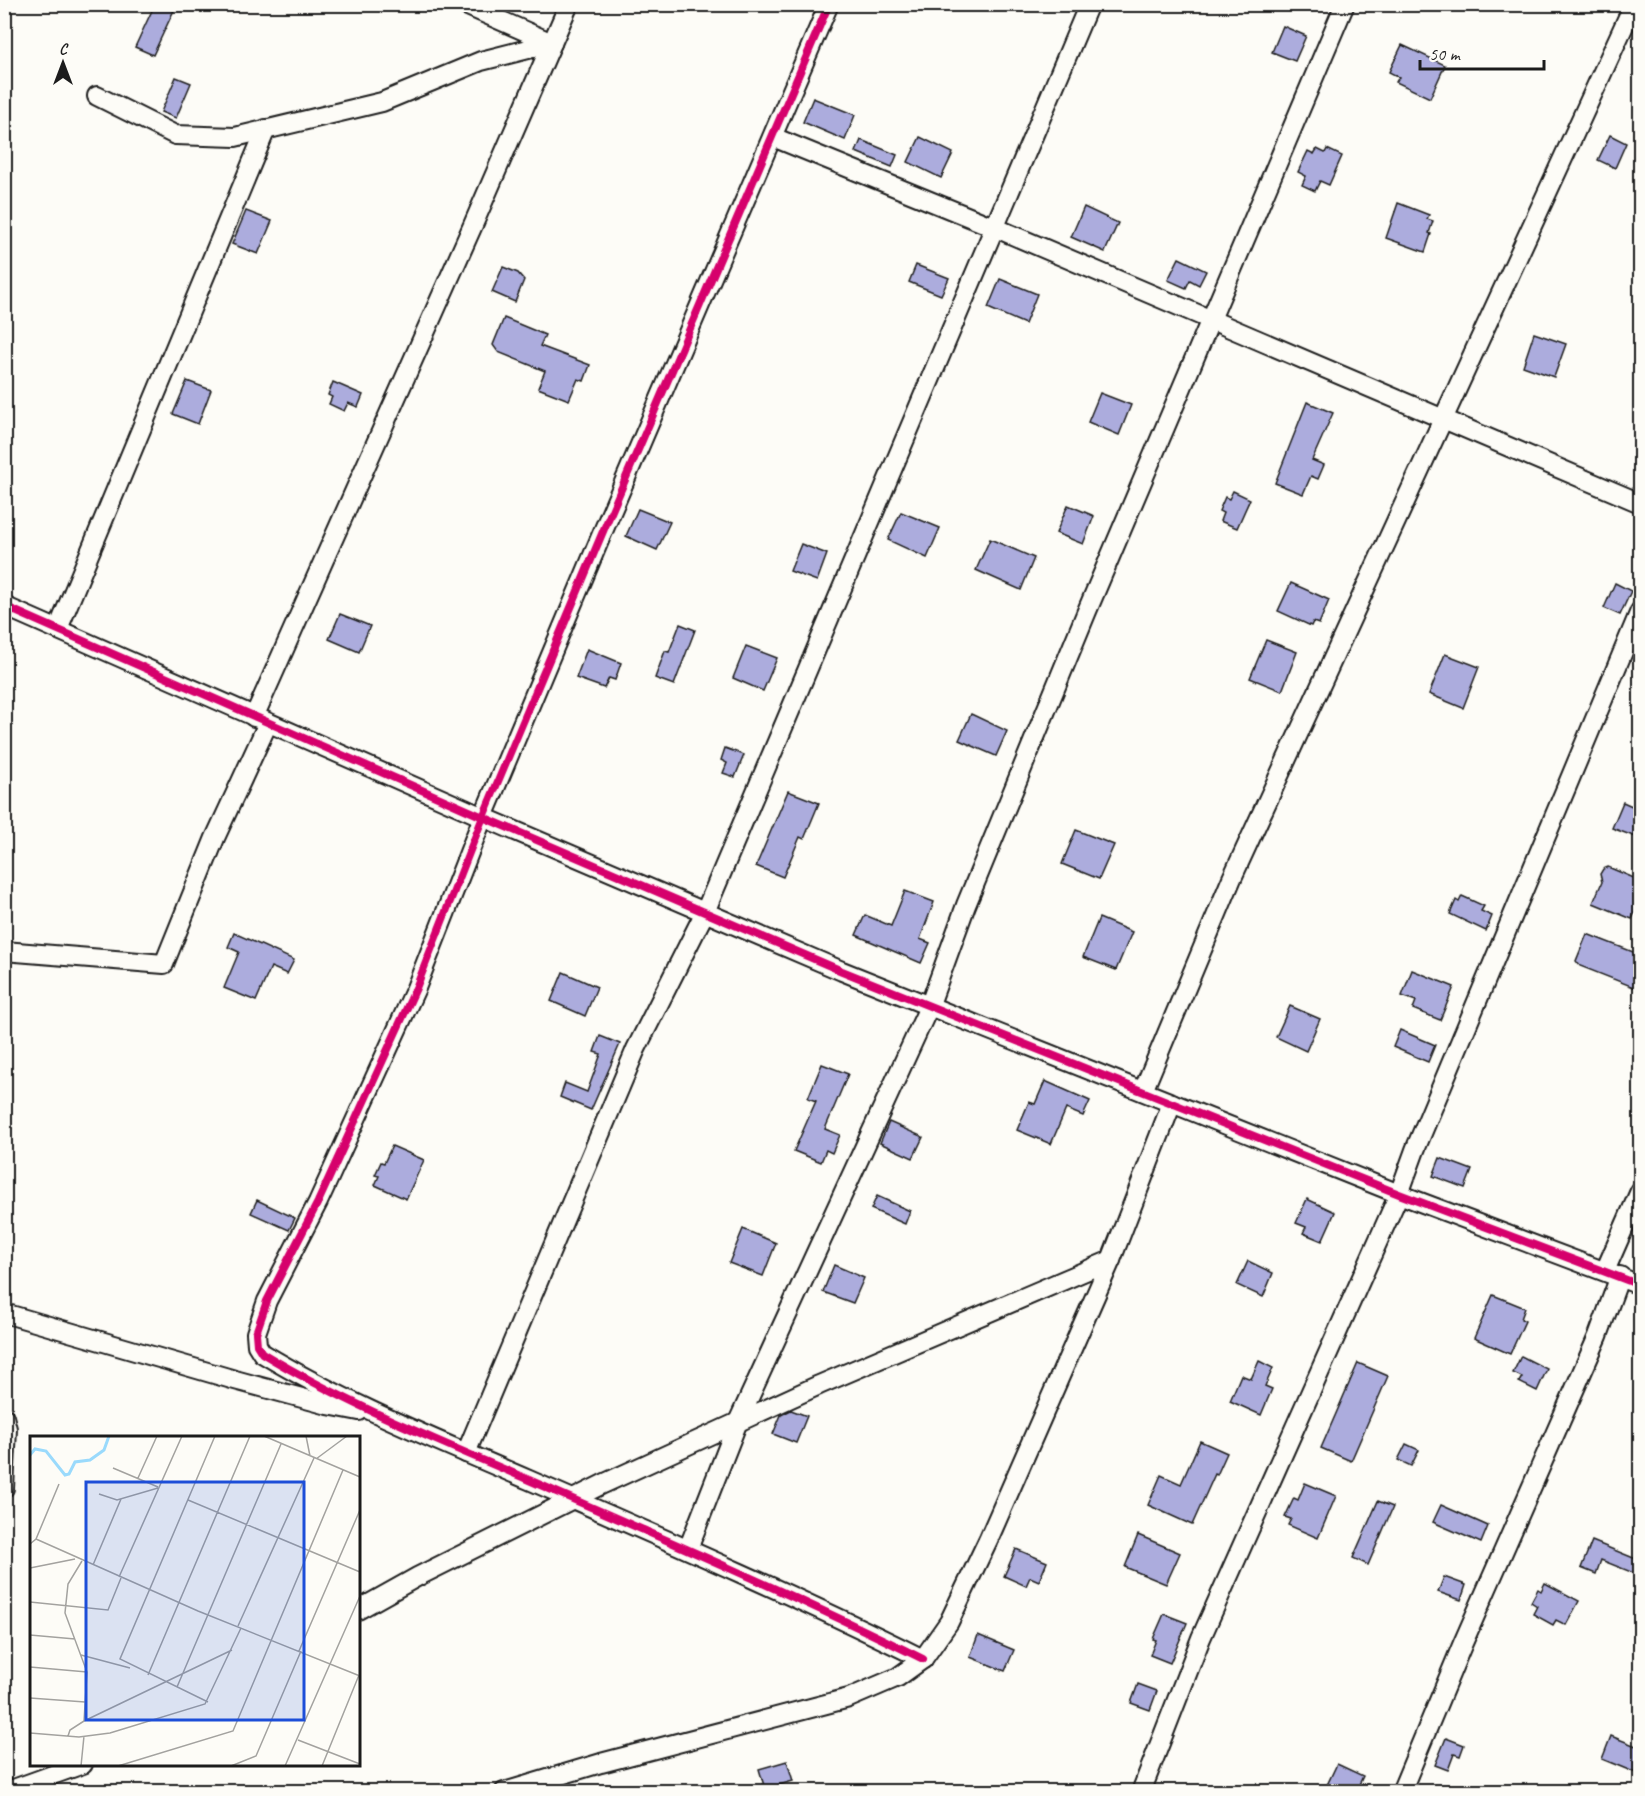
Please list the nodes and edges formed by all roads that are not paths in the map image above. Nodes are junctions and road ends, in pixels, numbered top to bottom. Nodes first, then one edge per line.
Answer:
1 (463, 4) edge
2 (569, 4) edge
3 (829, 4) edge
4 (1089, 4) edge
5 (1345, 4) edge
6 (1634, 4) edge
7 (552, 43) junction
8 (97, 96) dead end
9 (266, 129) junction
10 (773, 137) junction
11 (996, 228) junction
12 (1211, 320) junction
13 (1443, 420) junction
14 (1641, 503) edge
15 (4, 606) edge
16 (1641, 611) edge
17 (57, 629) junction
18 (261, 720) junction
19 (483, 817) junction
20 (705, 912) junction
21 (4, 951) edge
22 (928, 1007) junction
23 (1143, 1091) junction
24 (1172, 1103) junction
25 (1641, 1191) edge
26 (1399, 1194) junction
27 (1111, 1260) junction
28 (1613, 1273) junction
29 (1641, 1285) edge
30 (4, 1312) edge
31 (381, 1416) junction
32 (737, 1424) junction
33 (5, 1425) edge
34 (466, 1452) junction
35 (4, 1488) edge
36 (573, 1499) junction
37 (688, 1549) junction
38 (360, 1609) edge
39 (923, 1659) junction
40 (76, 1766) edge
41 (5, 1791) edge
42 (504, 1791) edge
43 (1141, 1791) edge
44 (1401, 1791) edge

1 - 7 street
2 - 7 street
3 - 10 street
4 - 11 street
5 - 12 street
6 - 13 street
7 - 9 street
7 - 18 street
8 - 9 street
9 - 17 street
10 - 11 street
10 - 19 street
11 - 12 street
11 - 20 street
12 - 13 street
12 - 22 street
13 - 14 street
13 - 23 street
15 - 17 street
16 - 26 street
17 - 18 street
18 - 19 street
18 - 21 street
19 - 20 street
19 - 31 street
20 - 22 street
20 - 34 street
22 - 23 street
22 - 32 street
23 - 24 street
24 - 26 street
24 - 27 street
25 - 28 street
26 - 28 street
26 - 43 street
27 - 32 street
27 - 39 street
28 - 29 street
28 - 44 street
30 - 31 street
31 - 34 street
32 - 36 street
32 - 37 street
33 - 35 street
34 - 36 street
36 - 37 street
36 - 38 street
37 - 39 street
39 - 42 street
40 - 41 street

